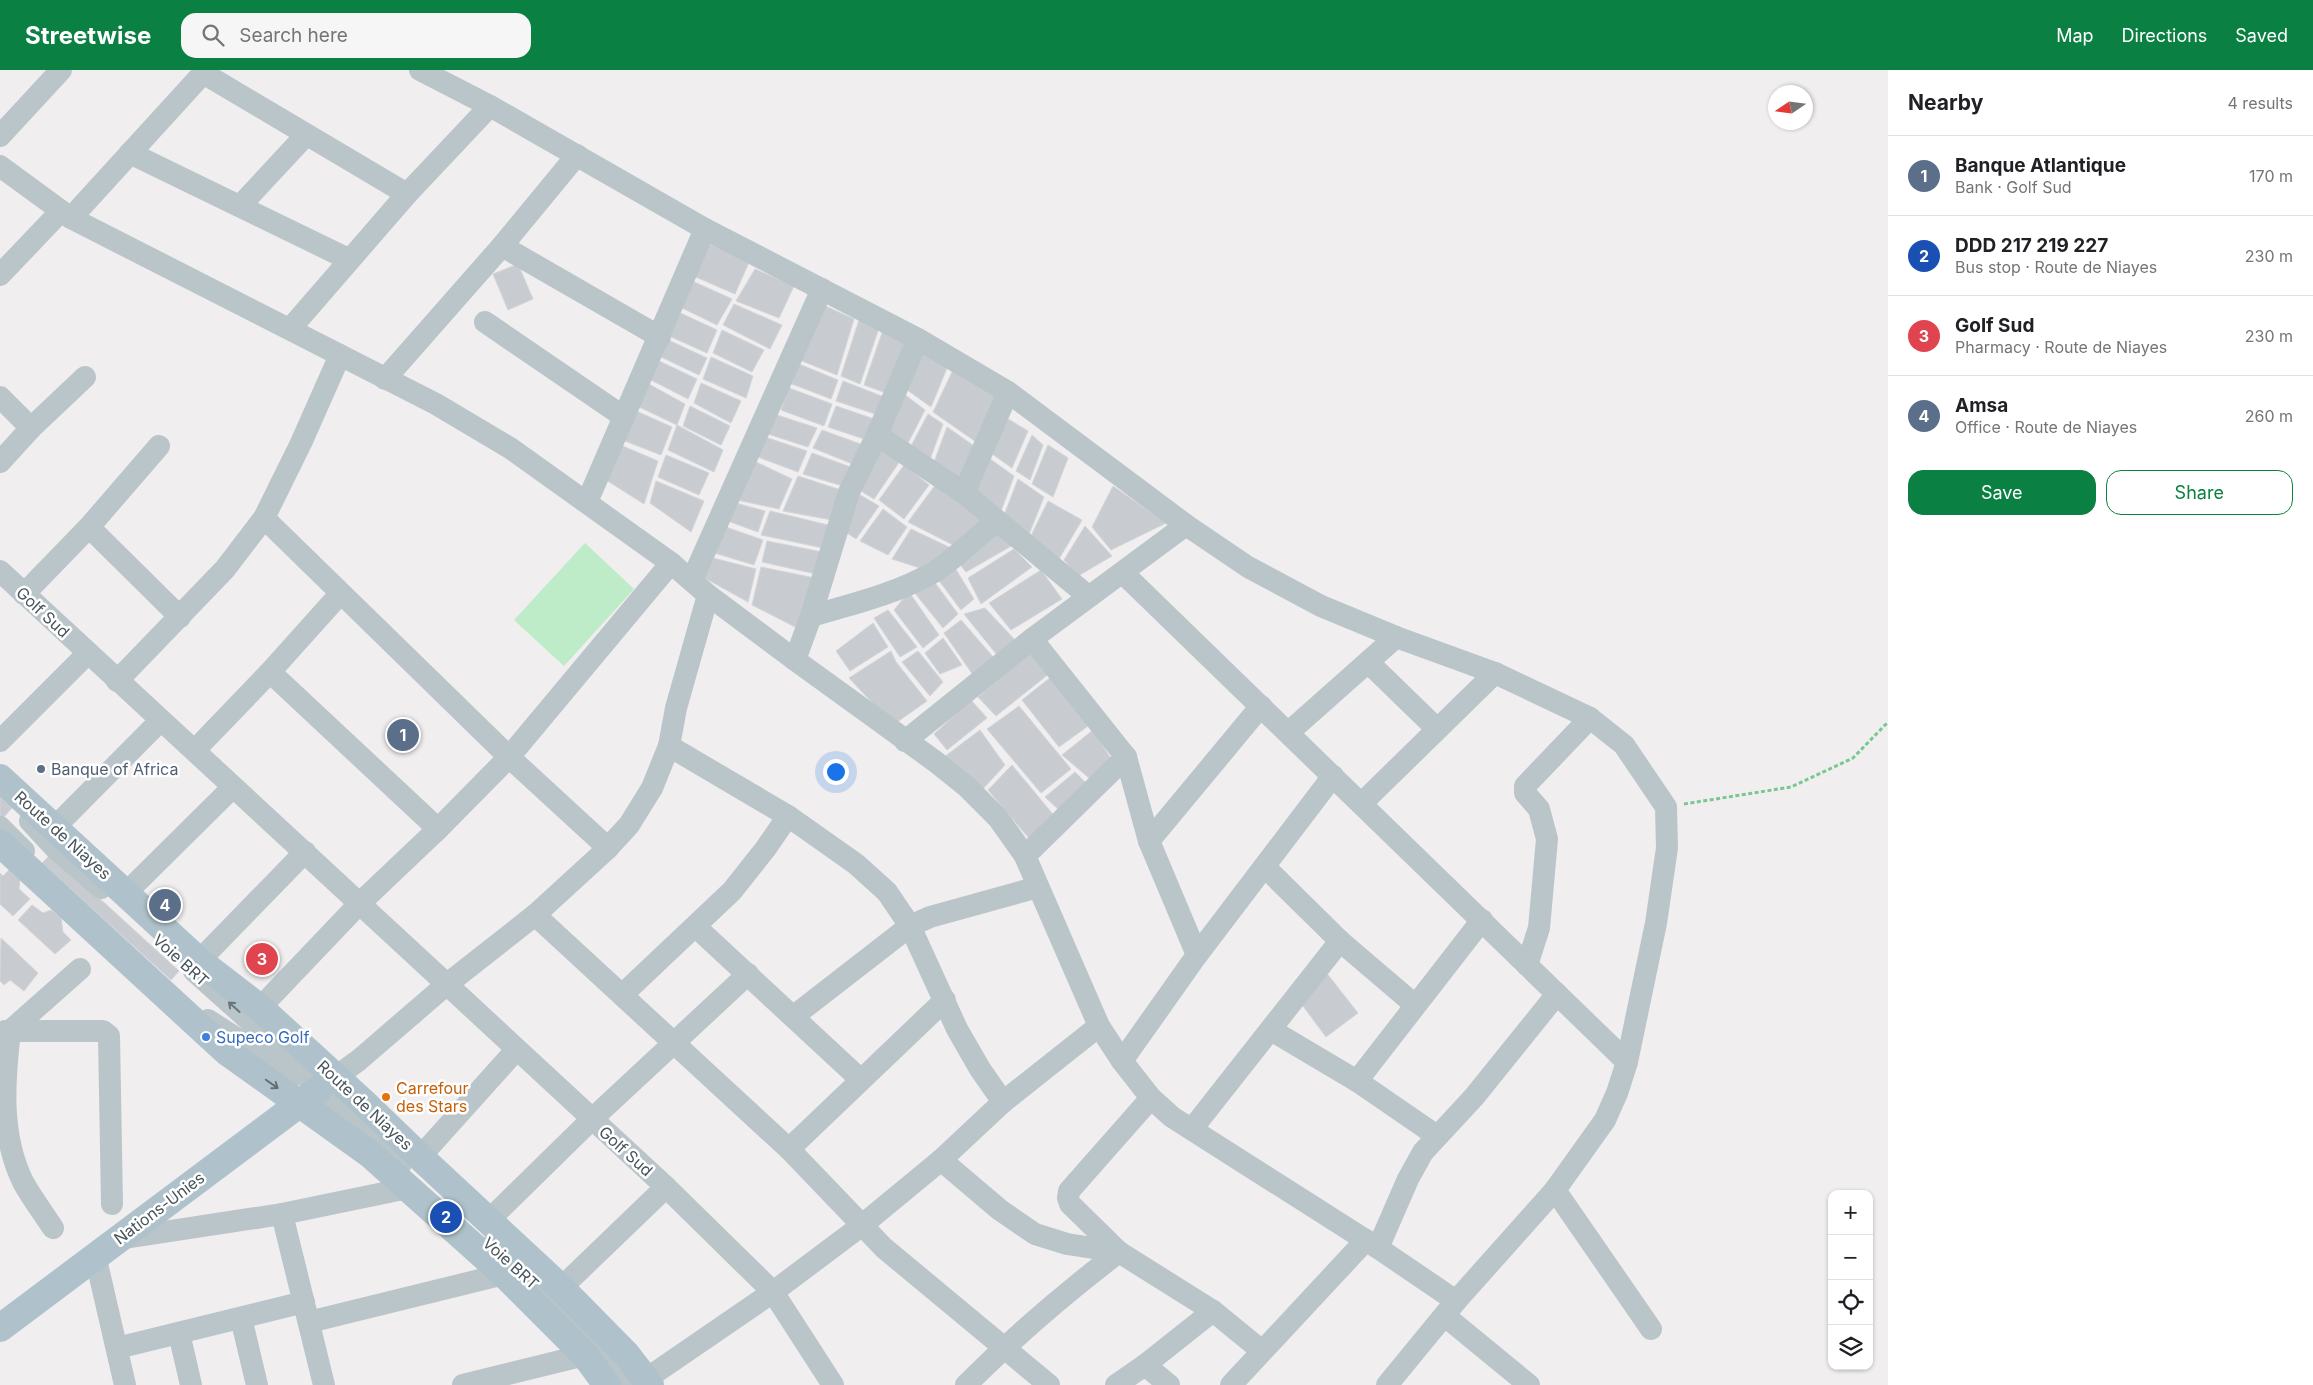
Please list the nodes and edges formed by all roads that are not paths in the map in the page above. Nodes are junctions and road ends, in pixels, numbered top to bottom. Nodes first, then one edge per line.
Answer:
1 (61, 70) edge
2 (420, 70) edge
3 (204, 72) edge
4 (490, 106) junction
5 (306, 135) junction
6 (0, 136) edge
7 (130, 153) junction
8 (577, 155) junction
9 (0, 166) edge
10 (407, 194) junction
11 (240, 206) junction
12 (66, 215) junction
13 (705, 229) junction
14 (502, 246) junction
15 (348, 259) junction
16 (0, 275) edge
17 (822, 289) junction
18 (485, 322) dead end
19 (290, 328) junction
20 (660, 337) junction
21 (918, 339) junction
22 (340, 355) junction
23 (85, 377) dead end
24 (385, 379) junction
25 (1008, 392) junction
26 (0, 397) edge
27 (624, 417) junction
28 (31, 428) junction
29 (877, 435) junction
30 (159, 446) dead end
31 (0, 462) edge
32 (964, 493) junction
33 (587, 502) junction
34 (264, 518) junction
35 (996, 521) junction
36 (1186, 525) junction
37 (89, 527) junction
38 (671, 563) junction
39 (1123, 573) junction
40 (9, 587) edge
41 (700, 587) junction
42 (340, 594) junction
43 (1088, 596) junction
44 (811, 616) junction
45 (180, 617) junction
46 (1396, 637) junction
47 (1032, 639) junction
48 (88, 653) junction
49 (795, 660) junction
50 (1369, 663) junction
51 (270, 672) junction
52 (1495, 673) junction
53 (117, 681) junction
54 (1261, 706) junction
55 (1590, 718) junction
56 (160, 721) junction
57 (1436, 729) junction
58 (1289, 732) junction
59 (905, 740) junction
60 (0, 741) edge
61 (668, 746) junction
62 (195, 750) junction
63 (1126, 756) junction
64 (509, 757) junction
65 (1333, 776) junction
66 (0, 778) edge
67 (232, 788) junction
68 (0, 790) edge
69 (1362, 803) junction
70 (788, 816) junction
71 (0, 827) edge
72 (54, 828) junction
73 (438, 829) junction
74 (1149, 841) junction
75 (0, 844) edge
76 (608, 848) junction
77 (305, 852) junction
78 (1025, 856) junction
79 (1265, 867) junction
80 (1038, 887) junction
81 (126, 893) junction
82 (359, 904) junction
83 (535, 914) junction
84 (1482, 920) junction
85 (910, 926) junction
86 (696, 927) junction
87 (1340, 941) junction
88 (1197, 955) junction
89 (199, 961) junction
90 (1527, 965) junction
91 (80, 969) dead end
92 (748, 974) junction
93 (446, 985) junction
94 (1557, 994) junction
95 (622, 995) junction
96 (945, 1000) junction
97 (1414, 1006) junction
98 (260, 1008) junction
99 (794, 1016) junction
100 (1099, 1026) junction
101 (3, 1027) edge
102 (1271, 1030) junction
103 (673, 1044) junction
104 (516, 1050) junction
105 (1122, 1061) junction
106 (1627, 1062) junction
107 (860, 1079) junction
108 (1357, 1081) junction
109 (319, 1090) junction
110 (1151, 1098) junction
111 (1004, 1102) junction
112 (591, 1120) junction
113 (1192, 1129) junction
114 (1437, 1136) junction
115 (789, 1149) junction
116 (420, 1157) junction
117 (942, 1160) junction
118 (408, 1188) junction
119 (666, 1188) junction
120 (1555, 1190) junction
121 (112, 1204) dead end
122 (282, 1214) junction
123 (489, 1220) junction
124 (861, 1226) junction
125 (53, 1228) dead end
126 (118, 1239) junction
127 (1372, 1244) junction
128 (1119, 1252) junction
129 (95, 1256) junction
130 (504, 1274) junction
131 (561, 1288) junction
132 (773, 1292) junction
133 (1450, 1308) junction
134 (1213, 1310) junction
135 (306, 1312) junction
136 (241, 1318) junction
137 (0, 1328) edge
138 (1651, 1329) dead end
139 (179, 1333) junction
140 (1004, 1347) junction
141 (117, 1348) junction
142 (1262, 1350) junction
143 (585, 1355) junction
144 (1145, 1365) junction
145 (514, 1379) edge
146 (641, 1383) edge
147 (125, 1385) edge
148 (191, 1385) edge
149 (257, 1385) edge
150 (324, 1385) edge
151 (463, 1385) edge
152 (607, 1385) edge
153 (833, 1385) edge
154 (966, 1385) edge
155 (1050, 1385) edge
156 (1116, 1385) edge
157 (1169, 1385) edge
158 (1231, 1385) edge
159 (1387, 1385) edge
160 (1529, 1385) edge

1 - 6 street
2 - 4 street
3 - 5 street
3 - 7 street
4 - 8 street
4 - 10 street
5 - 10 street
5 - 11 street
7 - 11 street
7 - 12 street
8 - 13 street
8 - 14 street
9 - 12 street
10 - 15 street
11 - 15 street
12 - 16 street
12 - 19 street
13 - 17 street
13 - 20 street
14 - 20 street
14 - 24 street
15 - 19 street
17 - 21 street
17 - 41 street
18 - 27 street
19 - 22 street
20 - 27 street
21 - 25 street
21 - 29 street
22 - 24 street
22 - 34 street
23 - 28 street
24 - 33 street
25 - 32 street
25 - 36 street
26 - 28 street
27 - 33 street
28 - 31 street
29 - 32 street
29 - 44 street
30 - 37 street
32 - 35 street
33 - 38 street
34 - 42 street
34 - 45 street
35 - 43 street
35 - 44 street
36 - 39 street
36 - 46 street
37 - 40 street
37 - 45 street
38 - 41 street
38 - 64 street
39 - 43 street
39 - 54 street
40 - 48 street, Golf Sud
41 - 49 street
41 - 61 street
42 - 51 street
42 - 64 street
43 - 47 street
44 - 49 street
45 - 53 street
46 - 50 street
46 - 52 street
47 - 59 street
47 - 63 street
48 - 53 street, Golf Sud
48 - 60 street
49 - 59 street
50 - 57 street
50 - 58 street
51 - 62 street
51 - 73 street
52 - 55 street
52 - 57 street
53 - 56 street, Golf Sud
54 - 58 street
54 - 74 street
55 - 90 street
55 - 106 street
56 - 62 street, Golf Sud
56 - 72 street
57 - 69 street
58 - 65 street
59 - 78 street
61 - 70 street
61 - 76 street
62 - 67 street, Golf Sud
63 - 74 street
63 - 78 street
64 - 73 street
64 - 76 street
65 - 69 street
65 - 79 street
66 - 72 main road, Route de Niayes
67 - 77 street, Golf Sud
67 - 81 street
109 -> 68 street, Voie BRT
69 - 84 street
70 - 85 street
70 - 86 street
71 - 109 street, Voie BRT
72 - 81 main road, Route de Niayes
73 - 82 street
74 - 88 street
75 -> 109 main road, Route de Niayes
76 - 83 street
77 - 82 street, Golf Sud
77 - 89 street
78 - 80 street
79 - 87 street
79 - 88 street
80 - 85 street
80 - 100 street
81 - 89 main road, Route de Niayes
82 - 93 street, Golf Sud
82 - 98 street
83 - 93 street
83 - 95 street
84 - 90 street
84 - 97 street
85 - 96 street
85 - 99 street
86 - 92 street
86 - 95 street
87 - 97 street
87 - 102 street
88 - 105 street
89 - 98 main road, Route de Niayes
90 - 94 street
91 - 101 street
92 - 99 street
92 - 103 street
93 - 104 street, Golf Sud
93 - 109 street
94 - 106 street
94 - 114 street
95 - 103 street
96 - 107 street
96 - 111 street
97 - 108 street
98 - 109 main road, Route de Niayes
99 - 107 street
100 - 105 street
100 - 111 street
101 - 121 street
101 - 125 street
102 - 108 street
102 - 113 street
103 - 112 street
103 - 115 street
104 - 112 street, Golf Sud
104 - 116 street
105 - 110 street
106 - 120 street
107 - 115 street
108 - 114 street
109 - 116 main road, Route de Niayes
109 - 118 main road, Route de Niayes
109 - 126 main road, Nations-Unies
109 - 146 street, Voie BRT
110 - 113 street
110 - 128 street
111 - 117 street
112 - 119 street, Golf Sud
112 - 123 street
113 - 127 street
114 - 127 street
115 - 124 street
116 - 123 main road, Route de Niayes
117 - 124 street
117 - 128 street
118 - 122 street
118 - 130 main road, Route de Niayes
119 - 131 street
119 - 132 street, Golf Sud
120 - 133 street
120 - 138 street
122 - 126 street
122 - 135 street
123 - 131 main road, Route de Niayes
124 - 132 street
124 - 140 street
126 - 129 main road, Nations-Unies
127 - 133 street
127 - 142 street
128 - 134 street
128 - 140 street
129 - 137 main road, Nations-Unies
129 - 141 street
130 - 135 street
130 - 143 main road, Route de Niayes
131 - 146 main road, Route de Niayes
132 - 146 street
132 - 153 street, Golf Sud
133 - 159 street
133 - 160 street
134 - 142 street
134 - 144 street
135 - 136 street
135 - 150 street
136 - 139 street
136 - 149 street
139 - 141 street
139 - 148 street
140 - 154 street
140 - 155 street
141 - 147 street
142 - 158 street
143 - 145 street
143 - 152 main road, Route de Niayes
144 - 156 street
144 - 157 street
145 - 151 street

